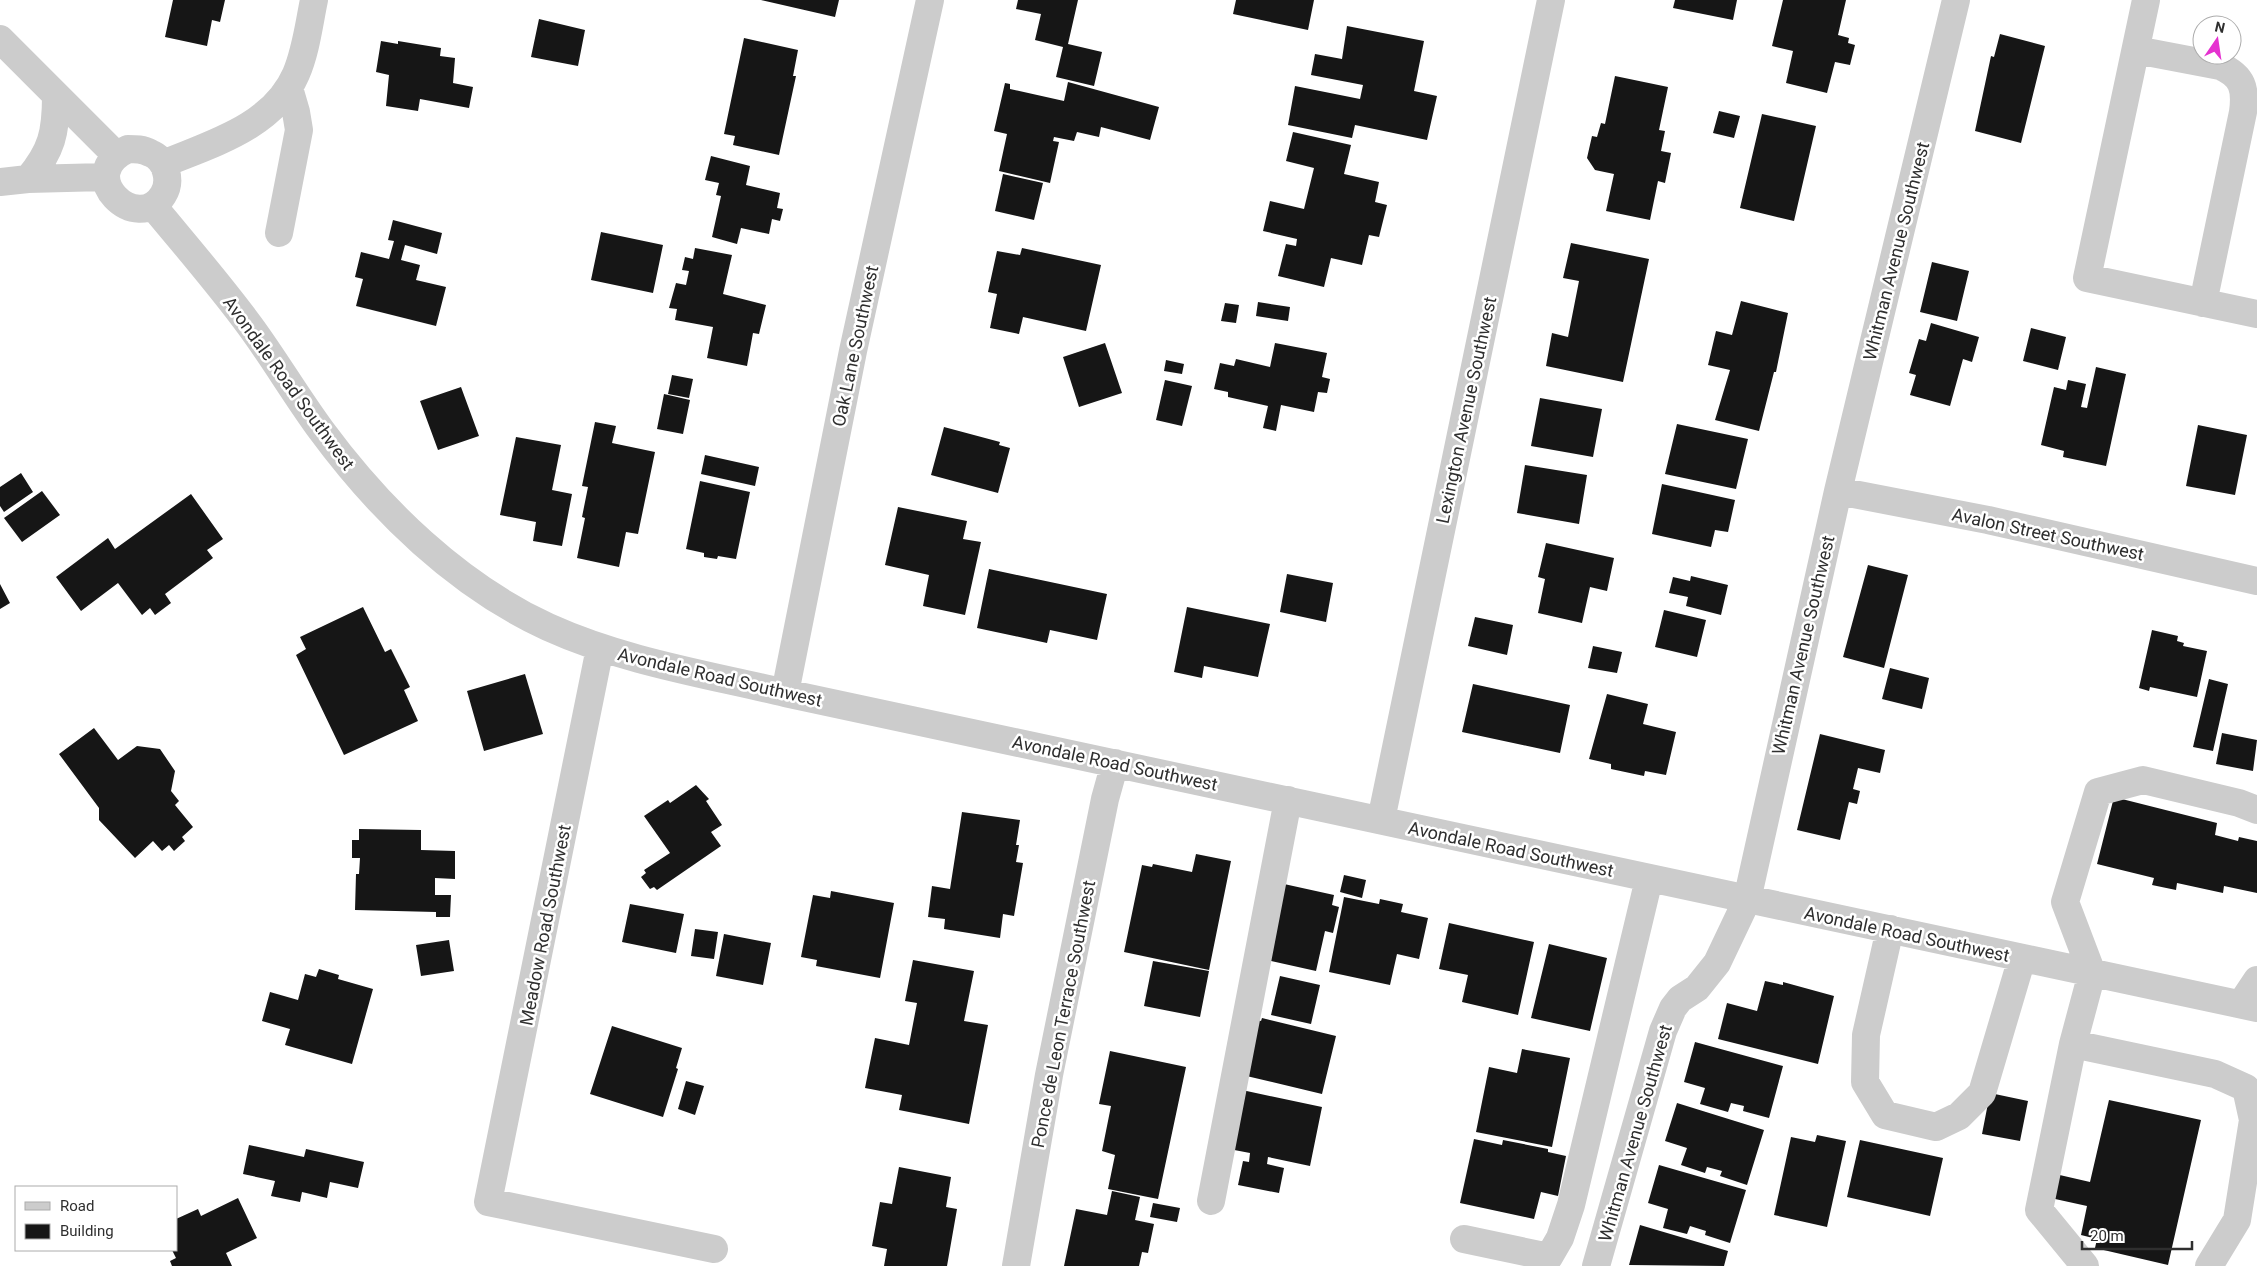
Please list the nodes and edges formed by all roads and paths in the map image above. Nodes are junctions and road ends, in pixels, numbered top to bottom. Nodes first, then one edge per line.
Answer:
1 (314, 0) edge
2 (930, 0) edge
3 (1551, 0) edge
4 (1956, 0) edge
5 (2146, 0) edge
6 (0, 39) edge
7 (2136, 50) junction
8 (288, 88) junction
9 (56, 96) junction
10 (163, 164) junction
11 (110, 166) junction
12 (28, 179) junction
13 (0, 182) edge
14 (154, 206) junction
15 (279, 233) dead end
16 (2203, 303) junction
17 (2257, 314) edge
18 (1838, 491) junction
19 (2257, 581) edge
20 (600, 648) junction
21 (785, 693) junction
22 (1116, 763) junction
23 (1288, 800) junction
24 (2257, 810) edge
25 (1380, 820) junction
26 (1650, 879) junction
27 (1746, 900) junction
28 (1890, 929) junction
29 (2022, 958) junction
30 (2092, 973) junction
31 (2257, 980) edge
32 (2249, 1006) edge
33 (2073, 1044) junction
34 (1211, 1201) dead end
35 (1464, 1240) dead end
36 (714, 1249) dead end
37 (1016, 1266) edge
38 (1596, 1266) edge
39 (2085, 1266) edge
40 (2209, 1266) edge

1 - 8 street
2 - 21 street, Oak Lane Southwest
3 - 25 street, Lexington Avenue Southwest
4 - 18 street, Whitman Avenue Southwest
5 - 7 street
6 - 9 street
7 - 16 street
7 - 16 street
8 - 10 street
8 - 15 street
9 - 11 street
9 - 12 street
10 - 11 street
10 - 14 street
11 - 12 street
11 - 14 street
12 - 13 street
14 - 20 street, Avondale Road Southwest
16 - 17 street
18 - 19 street, Avalon Street Southwest
18 - 27 street, Whitman Avenue Southwest
20 - 21 street, Avondale Road Southwest
20 - 36 street, Meadow Road Southwest
21 - 22 street, Avondale Road Southwest
22 - 23 street, Avondale Road Southwest
22 - 37 street, Ponce de Leon Terrace Southwest
23 - 25 street, Avondale Road Southwest
23 - 34 street
24 - 30 street
25 - 26 street, Avondale Road Southwest
26 - 27 street, Avondale Road Southwest
26 - 35 street
27 - 28 street, Avondale Road Southwest
27 - 38 street, Whitman Avenue Southwest
28 - 29 street, Avondale Road Southwest
28 - 29 street
29 - 30 street, Avondale Road Southwest
30 - 32 street, Avondale Road Southwest
30 - 33 street
31 - 32 street
33 - 39 street
33 - 40 street

